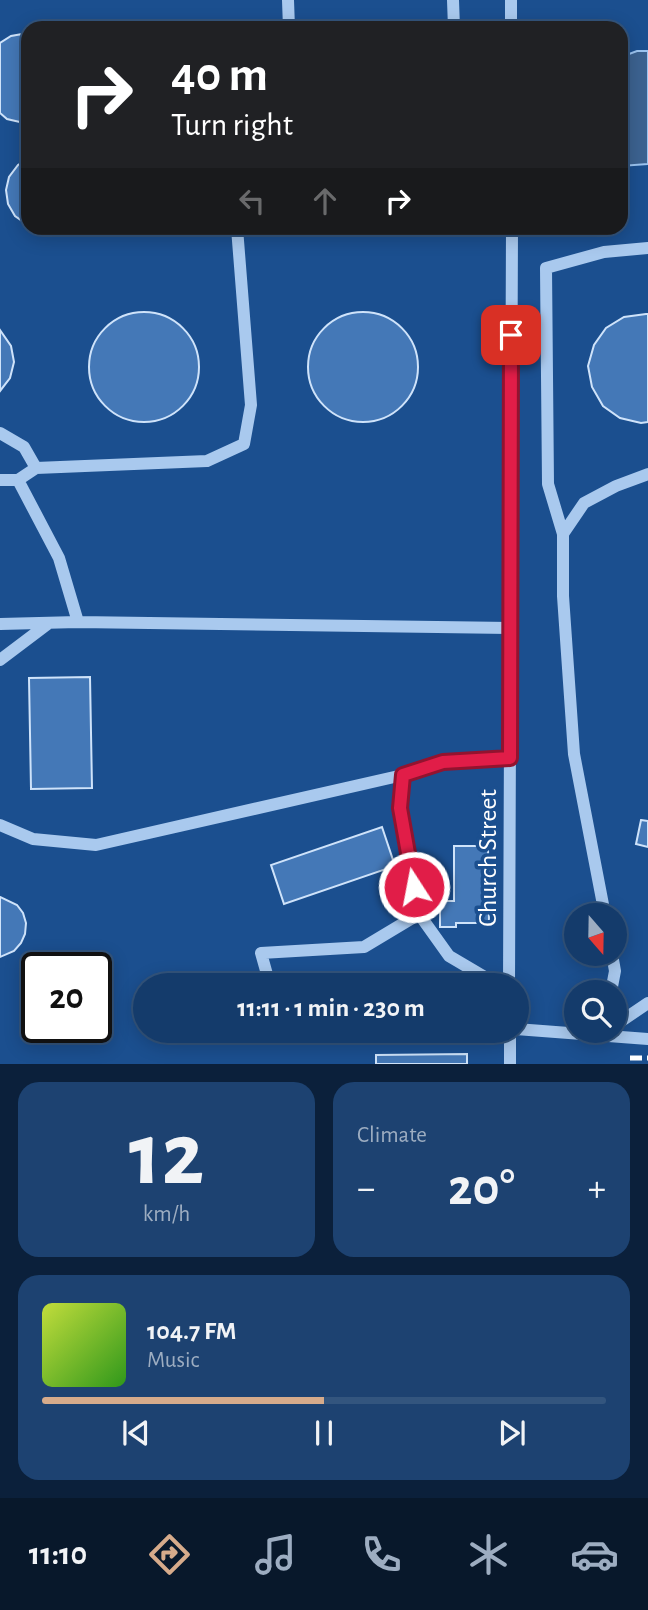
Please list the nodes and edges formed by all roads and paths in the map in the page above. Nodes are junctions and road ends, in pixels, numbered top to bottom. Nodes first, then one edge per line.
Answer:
1 (288, 0) edge
2 (453, 0) edge
3 (511, 0) edge
4 (289, 21) edge
5 (454, 21) edge
6 (511, 21) edge
7 (238, 235) edge
8 (511, 235) edge
9 (648, 248) edge
10 (0, 433) edge
11 (36, 468) junction
12 (648, 474) edge
13 (0, 480) edge
14 (18, 480) junction
15 (563, 534) junction
16 (78, 622) junction
17 (49, 623) junction
18 (0, 624) edge
19 (510, 628) junction
20 (0, 660) edge
21 (510, 758) junction
22 (403, 775) junction
23 (0, 825) edge
24 (603, 903) edge
25 (419, 914) junction
26 (267, 973) edge
27 (478, 973) edge
28 (509, 973) edge
29 (648, 1003) edge
30 (627, 1017) edge
31 (529, 1029) edge
32 (564, 1031) edge
33 (627, 1036) edge
34 (648, 1039) edge
35 (510, 1043) edge
36 (510, 1064) edge

1 - 4 street
2 - 5 street
3 - 6 street
7 - 11 street
8 - 19 street, Church Street
9 - 15 street
10 - 11 street
11 - 14 street
12 - 15 street
13 - 14 street
14 - 16 street
15 - 24 street
16 - 17 street
16 - 19 street
17 - 18 street
17 - 20 street
19 - 21 street, Church Street
21 - 22 street
21 - 28 street, Church Street
22 - 23 street
22 - 25 street
25 - 26 street
25 - 27 street
29 - 30 street
31 - 32 street
33 - 34 street
35 - 36 street

